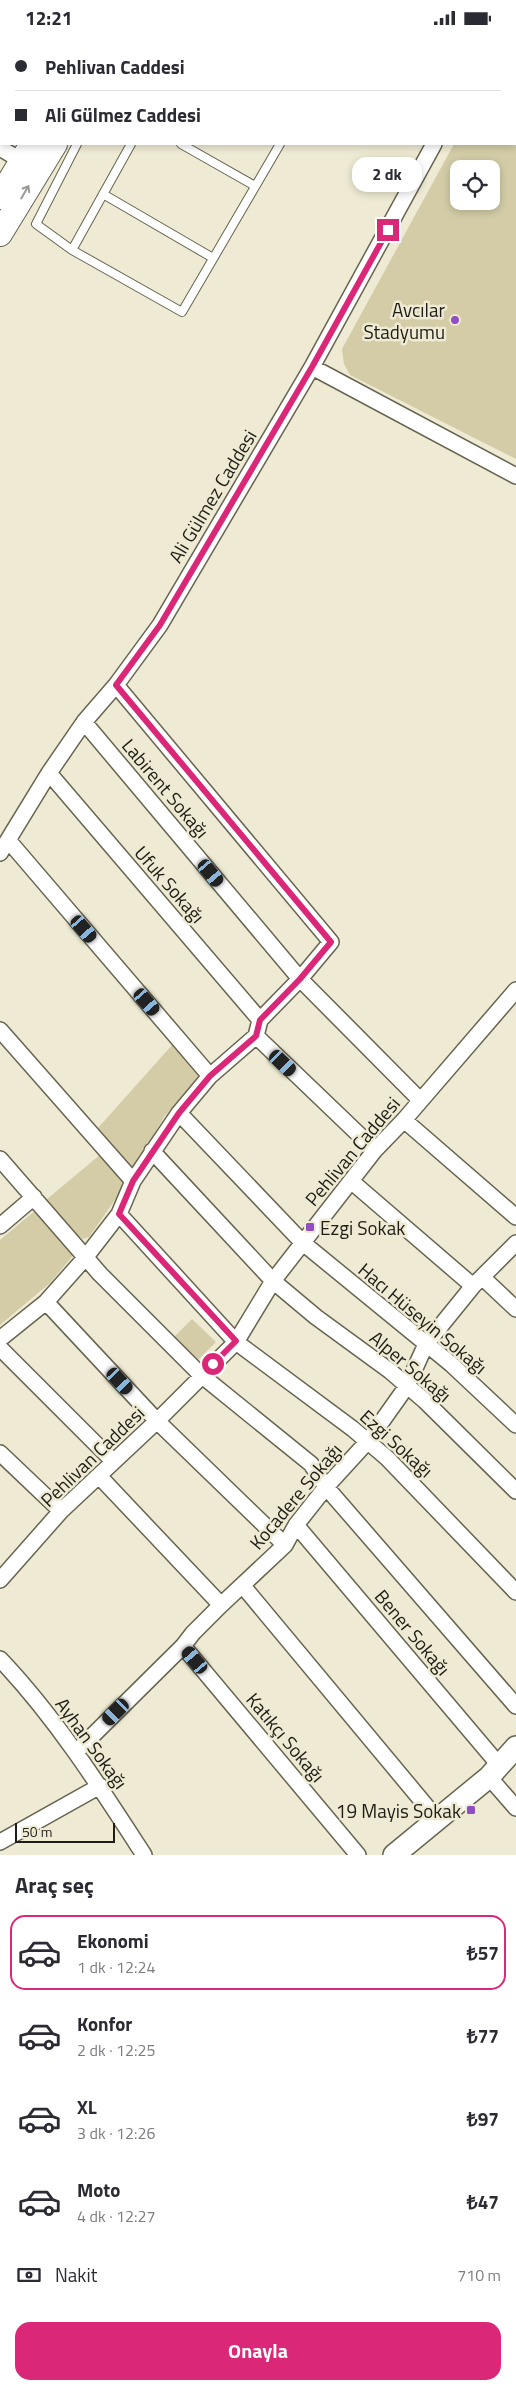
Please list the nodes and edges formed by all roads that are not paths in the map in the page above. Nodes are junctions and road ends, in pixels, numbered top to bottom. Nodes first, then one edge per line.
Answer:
1 (53, 145) edge
2 (76, 145) edge
3 (130, 145) edge
4 (183, 145) edge
5 (279, 145) edge
6 (433, 145) edge
7 (0, 148) edge
8 (25, 153) edge
9 (255, 186) junction
10 (103, 194) junction
11 (0, 197) edge
12 (0, 234) edge
13 (72, 250) junction
14 (213, 258) junction
15 (312, 367) junction
16 (516, 476) edge
17 (116, 685) junction
18 (84, 722) junction
19 (49, 773) junction
20 (4, 847) edge
21 (300, 979) junction
22 (516, 991) edge
23 (260, 1020) junction
24 (0, 1030) edge
25 (256, 1036) junction
26 (210, 1076) junction
27 (420, 1100) junction
28 (179, 1113) junction
29 (404, 1120) junction
30 (375, 1150) junction
31 (152, 1151) junction
32 (0, 1159) edge
33 (133, 1181) junction
34 (351, 1181) junction
35 (34, 1197) junction
36 (119, 1214) junction
37 (516, 1217) edge
38 (0, 1227) edge
39 (303, 1243) junction
40 (516, 1243) edge
41 (85, 1257) junction
42 (273, 1281) junction
43 (478, 1281) junction
44 (46, 1302) junction
45 (516, 1309) edge
46 (0, 1339) edge
47 (236, 1341) junction
48 (426, 1344) junction
49 (0, 1348) edge
50 (201, 1375) junction
51 (407, 1386) junction
52 (157, 1421) junction
53 (516, 1425) edge
54 (368, 1441) junction
55 (0, 1453) edge
56 (113, 1461) junction
57 (99, 1476) junction
58 (326, 1487) junction
59 (516, 1491) edge
60 (61, 1511) junction
61 (296, 1525) junction
62 (285, 1545) junction
63 (1, 1577) edge
64 (243, 1586) junction
65 (516, 1592) edge
66 (221, 1605) junction
67 (183, 1646) junction
68 (0, 1659) edge
69 (516, 1706) edge
70 (516, 1747) edge
71 (76, 1752) junction
72 (494, 1771) junction
73 (100, 1786) junction
74 (516, 1808) edge
75 (437, 1819) junction
76 (0, 1842) edge
77 (144, 1855) edge
78 (358, 1855) edge
79 (394, 1855) edge

12 -> 1 main road
2 - 13 lane
3 - 10 lane
4 - 9 lane
5 - 9 lane
6 - 15 street, Ali Gülmez Caddesi
7 - 8 street
8 - 11 main road
9 - 14 lane
10 - 13 lane
10 - 14 lane
13 - 14 lane
15 - 16 street
15 - 17 street, Ali Gülmez Caddesi
17 - 18 street, Ali Gülmez Caddesi
17 - 21 street
18 - 19 street, Ali Gülmez Caddesi
18 - 21 street, Labirent Sokağı
19 - 20 street, Ali Gülmez Caddesi
19 - 23 street, Ufuk Sokağı
20 - 26 street
21 - 23 street
21 - 27 street, Labirent Sokağı
22 - 27 street, Pehlivan Caddesi
23 - 25 street
24 - 33 street
25 - 26 street
25 - 30 street
26 - 28 street
27 - 29 street, Pehlivan Caddesi
28 - 31 street
28 - 39 street, Hacı Hüseyin Sokağı
29 - 30 street, Pehlivan Caddesi
29 - 37 street
30 - 34 street, Pehlivan Caddesi
31 - 33 street
31 - 42 street, Alper Sokağı
32 - 35 street
33 - 36 street
34 - 39 street, Pehlivan Caddesi
34 - 43 street
35 - 38 street
35 - 41 street
36 - 41 street
36 - 47 street, Ezgi Sokağı
39 - 42 street, Pehlivan Caddesi
39 - 48 street, Hacı Hüseyin Sokağı
40 - 43 street, Kocadere Sokağı
41 - 44 street
41 - 50 street
42 - 47 street, Pehlivan Caddesi
42 - 51 street, Alper Sokağı
43 - 45 street
43 - 48 street, Kocadere Sokağı
44 - 46 street
44 - 52 street
47 - 50 street, Pehlivan Caddesi
47 - 54 street, Ezgi Sokağı
48 - 51 street, Kocadere Sokağı
48 - 53 street, Hacı Hüseyin Sokağı
49 - 56 street
50 - 52 street, Pehlivan Caddesi
50 - 58 street
51 - 54 street, Kocadere Sokağı
51 - 59 street, Alper Sokağı
52 - 56 street, Pehlivan Caddesi
52 - 62 street
54 - 58 street, Kocadere Sokağı
54 - 65 street, Ezgi Sokağı
55 - 60 street
56 - 57 street, Pehlivan Caddesi
57 - 60 street, Pehlivan Caddesi
57 - 66 street
58 - 61 street, Kocadere Sokağı
58 - 69 street
60 - 63 street, Pehlivan Caddesi
61 - 62 street, Kocadere Sokağı
61 - 72 street, Bener Sokağı
62 - 64 street, Kocadere Sokağı
64 - 66 street, Kocadere Sokağı
64 - 75 street
66 - 67 street, Kocadere Sokağı
67 - 71 street, Kocadere Sokağı
67 - 78 street, Katıkçı Sokağı
68 - 71 street, Ayhan Sokağı
70 - 72 main road
71 - 73 street, Ayhan Sokağı
72 - 74 street, Bener Sokağı
72 - 75 main road
73 - 76 street
73 - 77 street, Ayhan Sokağı
75 - 79 main road

